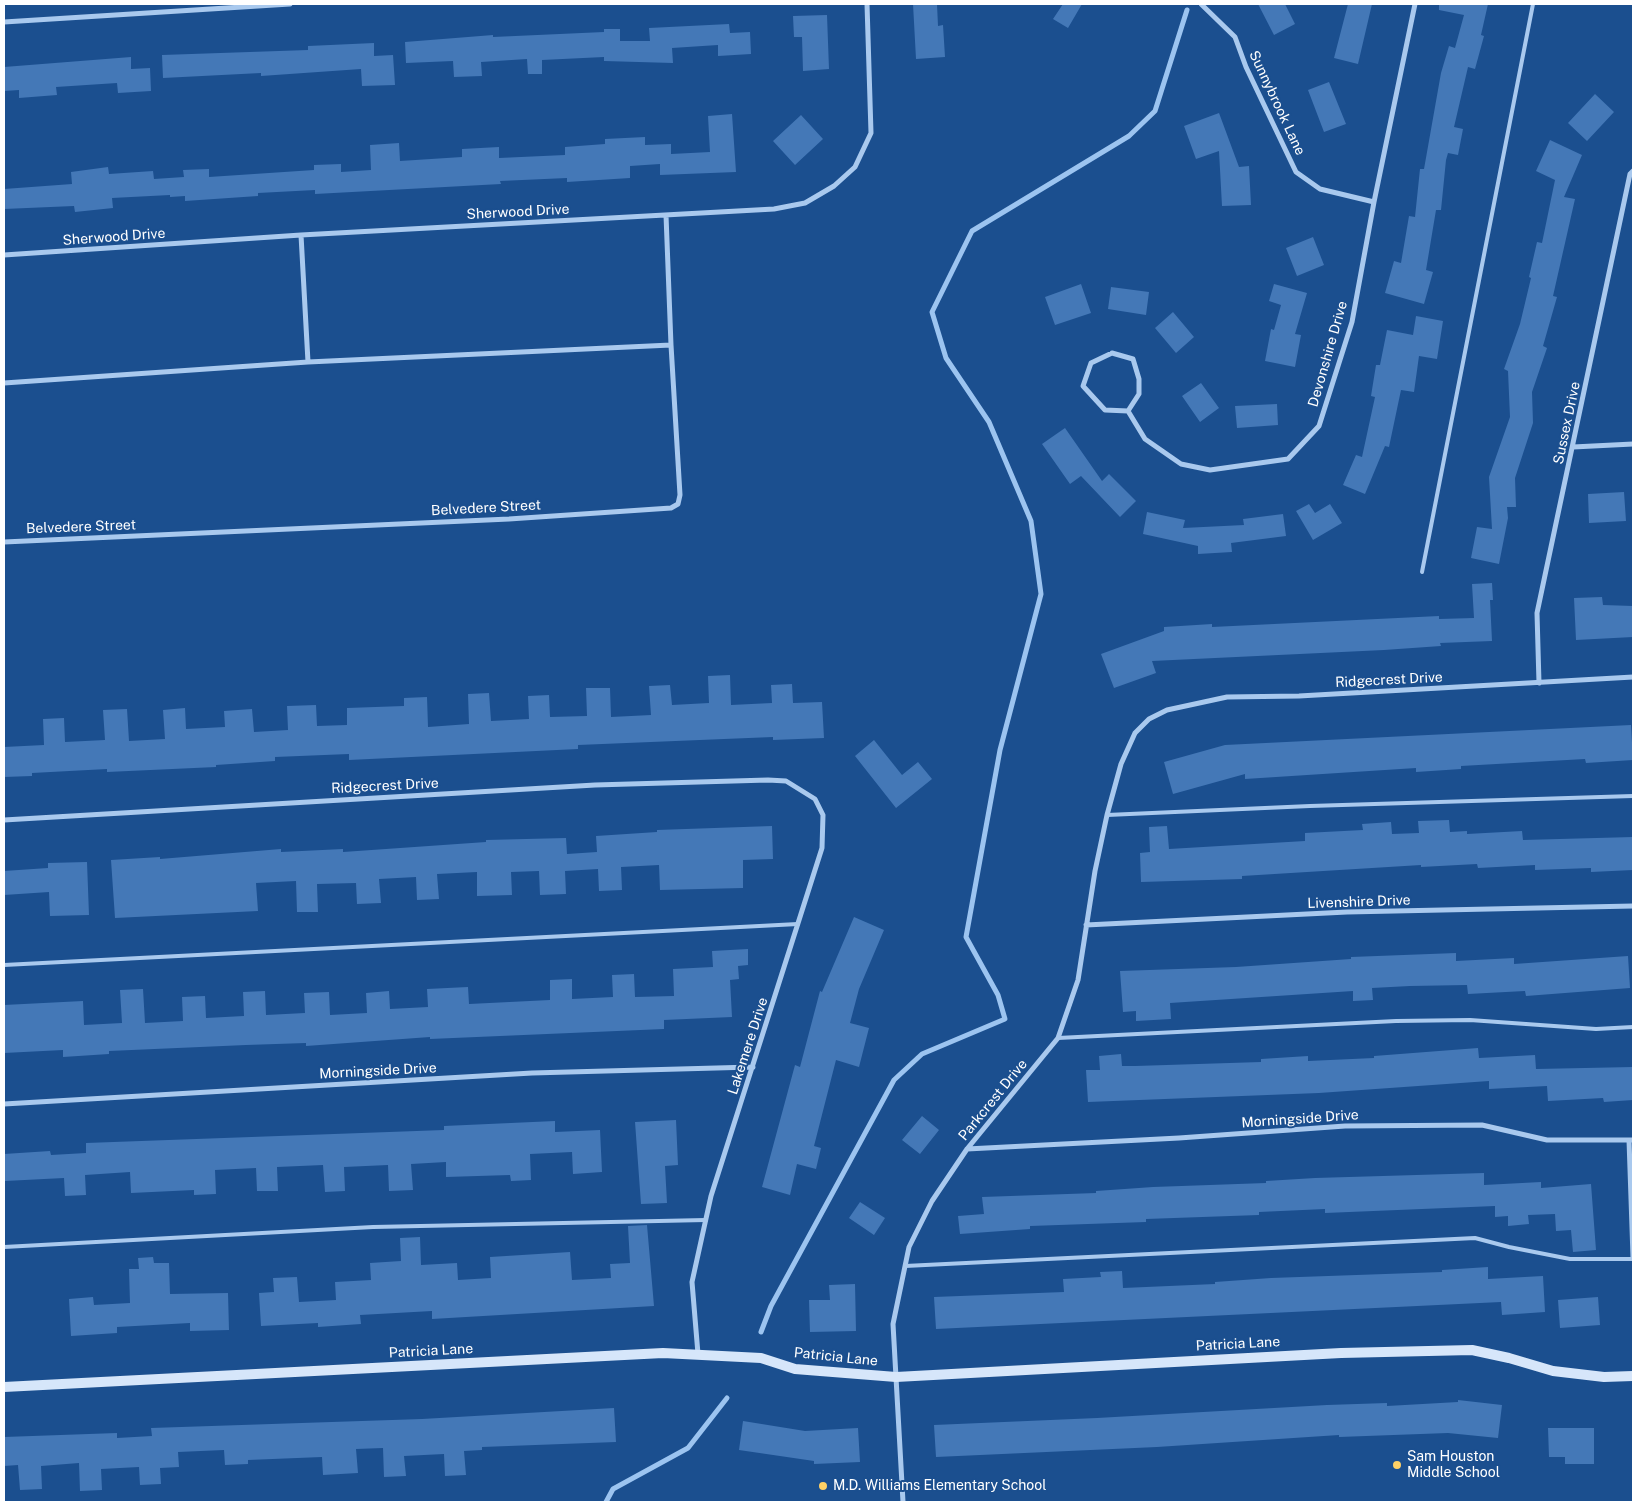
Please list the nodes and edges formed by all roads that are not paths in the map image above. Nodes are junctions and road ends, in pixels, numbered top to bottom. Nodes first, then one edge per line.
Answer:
1 (290, 4) edge
2 (867, 4) edge
3 (1201, 4) edge
4 (1415, 4) edge
5 (1532, 4) edge
6 (4, 22) edge
7 (1633, 170) edge
8 (1374, 202) junction
9 (666, 215) junction
10 (301, 235) junction
11 (4, 255) edge
12 (671, 345) junction
13 (308, 362) junction
14 (4, 383) edge
15 (1128, 411) junction
16 (1633, 444) edge
17 (1573, 447) junction
18 (4, 542) edge
19 (1422, 572) dead end
20 (1633, 678) edge
21 (1539, 682) junction
22 (1149, 719) joint
23 (768, 780) joint
24 (1633, 796) edge
25 (1107, 815) junction
26 (4, 820) edge
27 (1633, 906) edge
28 (798, 924) junction
29 (1086, 925) junction
30 (4, 965) edge
31 (1633, 1027) edge
32 (1058, 1038) junction
33 (753, 1067) junction
34 (4, 1104) edge
35 (1631, 1140) edge
36 (967, 1149) junction
37 (706, 1220) junction
38 (4, 1247) edge
39 (1633, 1258) edge
40 (905, 1266) junction
41 (698, 1354) junction
42 (896, 1376) junction
43 (1633, 1376) edge
44 (4, 1388) edge
45 (903, 1502) edge

1 - 6 street
2 - 9 street, Sherwood Drive
3 - 8 street, Sunnybrook Lane
4 - 8 street, Devonshire Drive
5 - 19 lane
7 - 17 street, Sussex Drive
8 - 15 street, Devonshire Drive
9 - 10 street, Sherwood Drive
9 - 12 street, Belvedere Street
10 - 11 street, Sherwood Drive
10 - 13 street
12 - 13 street
12 - 18 street, Belvedere Street
13 - 14 street
15 - 15 street
16 - 17 street
17 - 21 street, Sussex Drive
20 - 21 street, Ridgecrest Drive
21 - 22 street, Ridgecrest Drive
22 - 25 street, Parkcrest Drive
23 - 26 street, Ridgecrest Drive
23 - 28 street, Lakemere Drive
24 - 25 lane
25 - 29 street, Parkcrest Drive
27 - 29 street, Livenshire Drive
28 - 30 lane
28 - 33 street, Lakemere Drive
29 - 32 street, Parkcrest Drive
31 - 32 lane
32 - 36 street, Parkcrest Drive
33 - 34 street, Morningside Drive
33 - 37 street, Lakemere Drive
35 - 36 street, Morningside Drive
35 - 39 street
36 - 40 street, Parkcrest Drive
37 - 38 lane
37 - 41 street, Lakemere Drive
39 - 40 lane
40 - 42 street, Parkcrest Drive
41 - 42 street, Patricia Lane
41 - 44 street, Patricia Lane
42 - 43 street, Patricia Lane
42 - 45 street, Parkcrest Drive

